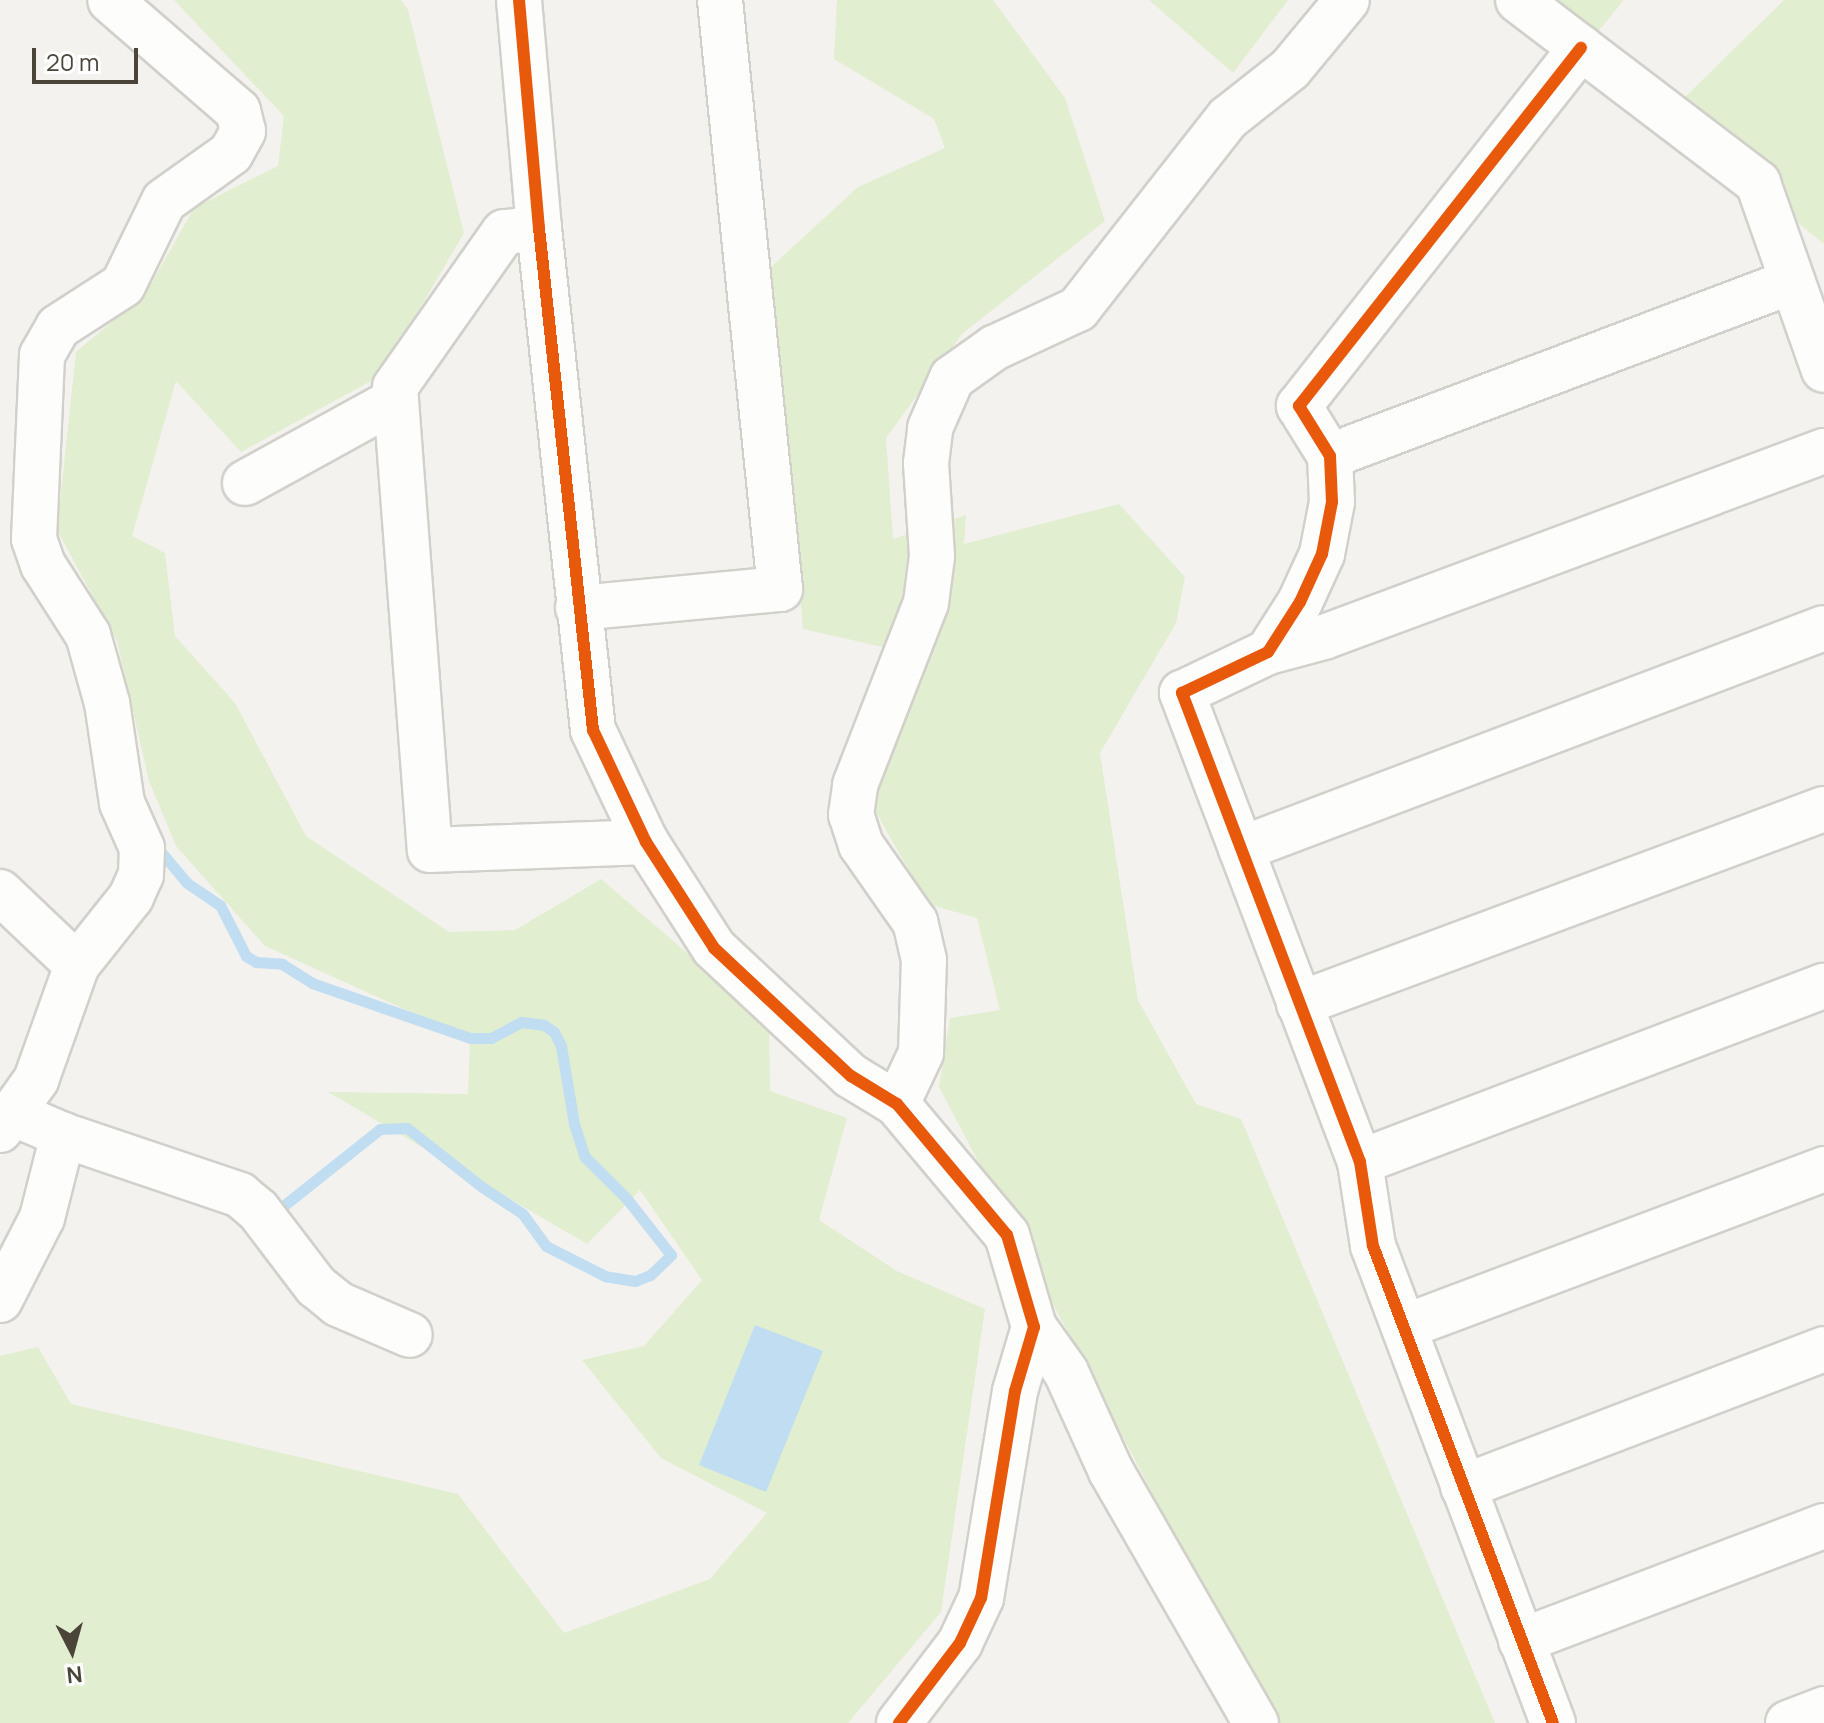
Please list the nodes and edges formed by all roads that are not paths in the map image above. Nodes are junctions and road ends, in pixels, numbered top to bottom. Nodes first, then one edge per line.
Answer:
1 (110, 0) edge
2 (519, 0) edge
3 (720, 0) edge
4 (1347, 0) edge
5 (1518, 0) edge
6 (1581, 48) junction
7 (539, 228) junction
8 (1791, 282) junction
9 (1824, 370) edge
10 (396, 400) junction
11 (1824, 451) edge
12 (1330, 456) junction
13 (245, 483) dead end
14 (578, 608) junction
15 (1824, 628) edge
16 (1268, 652) junction
17 (1824, 809) edge
18 (646, 842) junction
19 (1241, 849) junction
20 (0, 892) edge
21 (77, 965) junction
22 (1824, 986) edge
23 (1299, 1004) junction
24 (897, 1104) junction
25 (6, 1122) edge
26 (63, 1135) junction
27 (1360, 1162) junction
28 (1824, 1169) edge
29 (0, 1300) edge
30 (1034, 1327) junction
31 (1404, 1327) junction
32 (410, 1335) dead end
33 (1824, 1349) edge
34 (1463, 1487) junction
35 (1824, 1526) edge
36 (1521, 1641) junction
37 (1824, 1709) edge
38 (899, 1723) edge
39 (1256, 1723) edge
40 (1553, 1723) edge
41 (1788, 1723) edge

1 - 21 street
2 - 7 street
3 - 14 street
4 - 24 street
5 - 6 street
6 - 8 street
6 - 12 street
7 - 10 street
7 - 14 street
8 - 9 street
8 - 12 street
10 - 13 street
10 - 18 street
11 - 16 street
12 - 16 street
14 - 18 street
15 - 19 street
16 - 19 street
17 - 23 street
18 - 24 street
19 - 23 street
20 - 21 street
21 - 25 street
22 - 27 street
23 - 27 street
24 - 30 street
25 - 26 street
26 - 29 street
26 - 32 street
27 - 31 street
28 - 31 street
30 - 38 street
30 - 39 street
31 - 34 street
33 - 34 street
34 - 36 street
35 - 36 street
36 - 40 street
37 - 41 street

